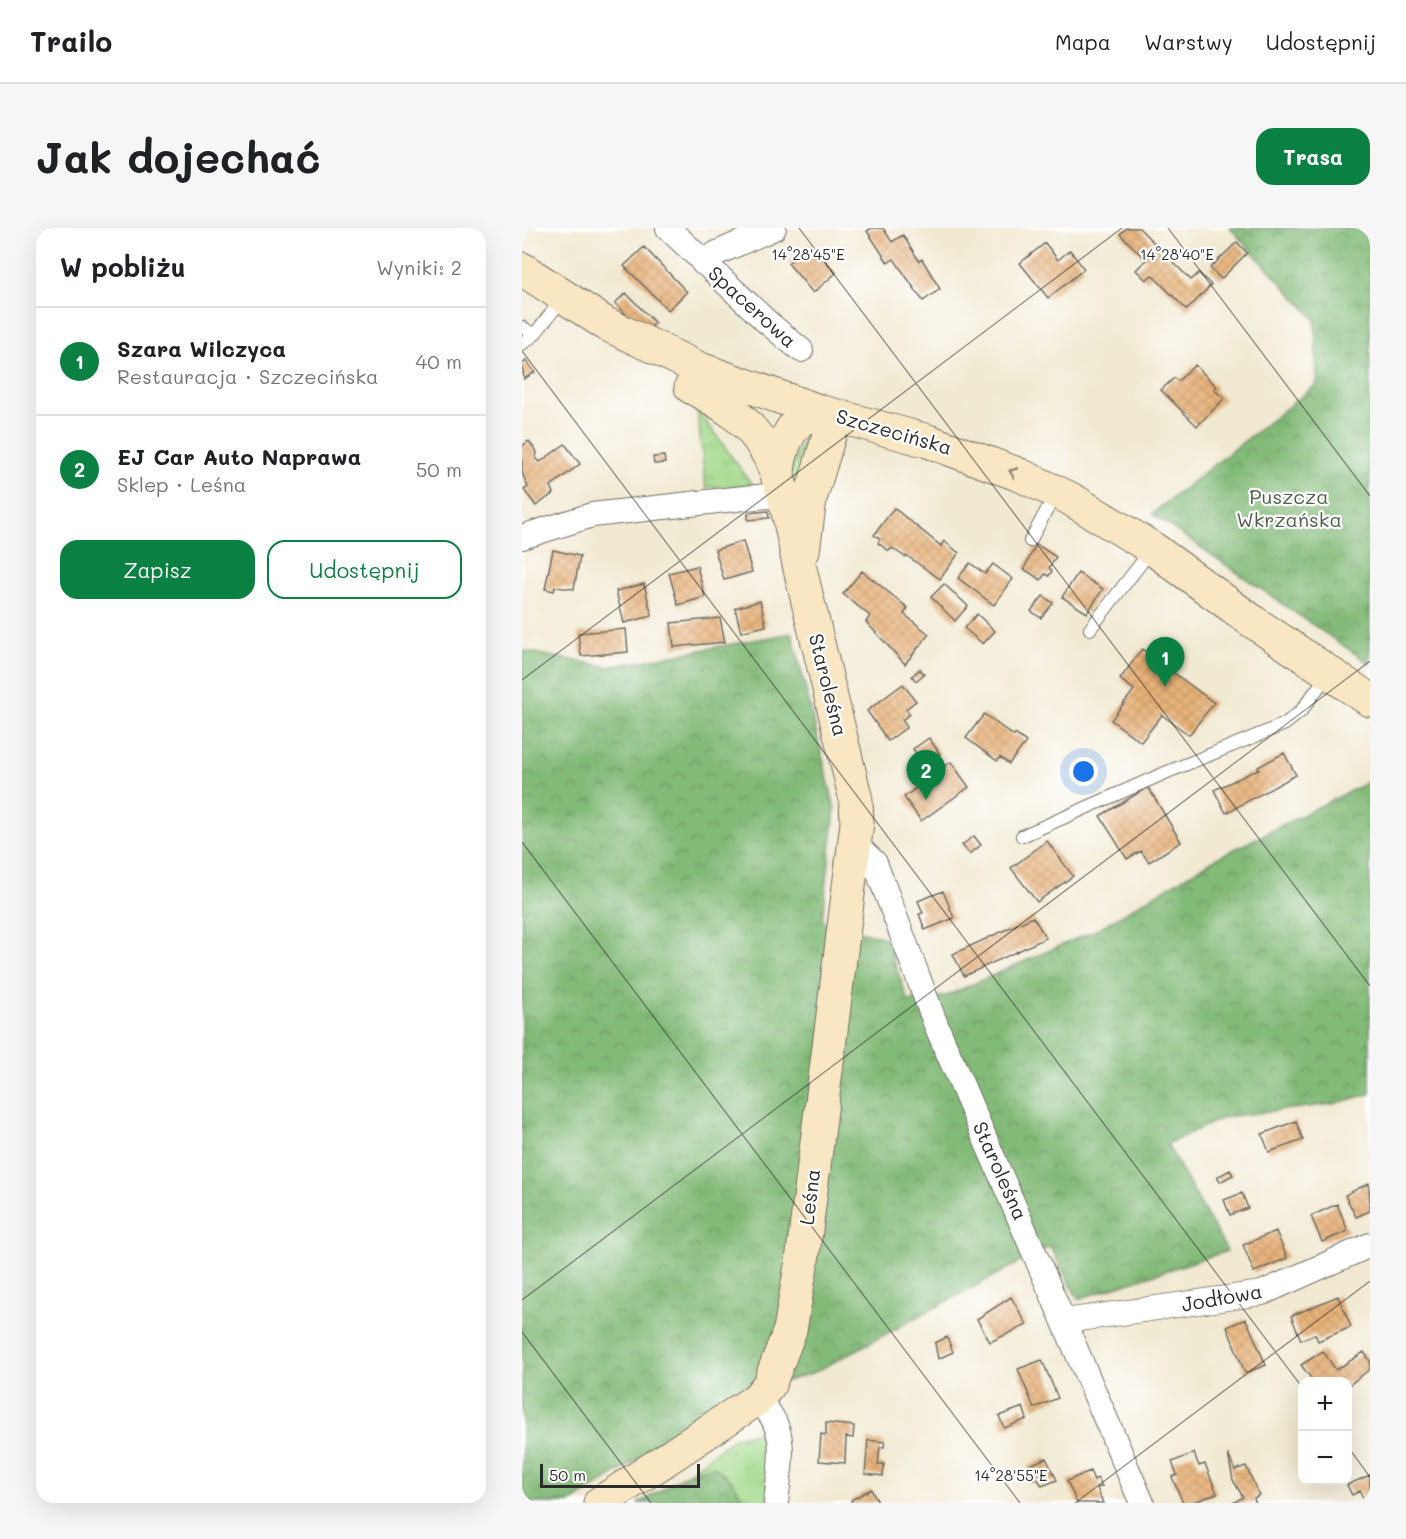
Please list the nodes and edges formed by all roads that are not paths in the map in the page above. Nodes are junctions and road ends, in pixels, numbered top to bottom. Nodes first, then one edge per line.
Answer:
1 (668, 228) edge
2 (774, 228) edge
3 (704, 263) junction
4 (522, 269) edge
5 (522, 293) edge
6 (550, 315) junction
7 (522, 327) edge
8 (522, 344) edge
9 (801, 350) dead end
10 (691, 387) junction
11 (815, 424) junction
12 (790, 491) junction
13 (1052, 502) junction
14 (522, 537) edge
15 (1030, 541) dead end
16 (1146, 556) junction
17 (1090, 629) dead end
18 (1330, 672) junction
19 (1370, 700) edge
20 (856, 800) joint
21 (1022, 836) dead end
22 (855, 844) junction
23 (1370, 1245) edge
24 (1065, 1321) junction
25 (757, 1399) junction
26 (600, 1503) edge
27 (776, 1503) edge
28 (1142, 1503) edge

1 - 3 street, Spacerowa
2 - 3 street, Spacerowa
3 - 9 street, Spacerowa
4 - 6 street, Szczecińska
5 - 6 street, Szczecińska
6 - 7 lane
6 - 8 lane
6 - 10 street, Szczecińska
6 - 11 street, Szczecińska
10 - 11 street, Szczecińska
10 - 12 street, Staroleśna
11 - 12 street, Staroleśna
11 - 13 street, Szczecińska
12 - 14 street
12 - 20 street, Staroleśna
13 - 15 lane
13 - 16 street, Szczecińska
16 - 17 lane
16 - 18 street, Szczecińska
18 - 19 street, Szczecińska
18 - 21 lane
20 - 22 street, Leśna
22 - 24 street, Staroleśna
22 - 25 street, Leśna
23 - 24 street, Jodłowa
24 - 28 street, Staroleśna
25 - 26 street, Leśna
25 - 27 street

